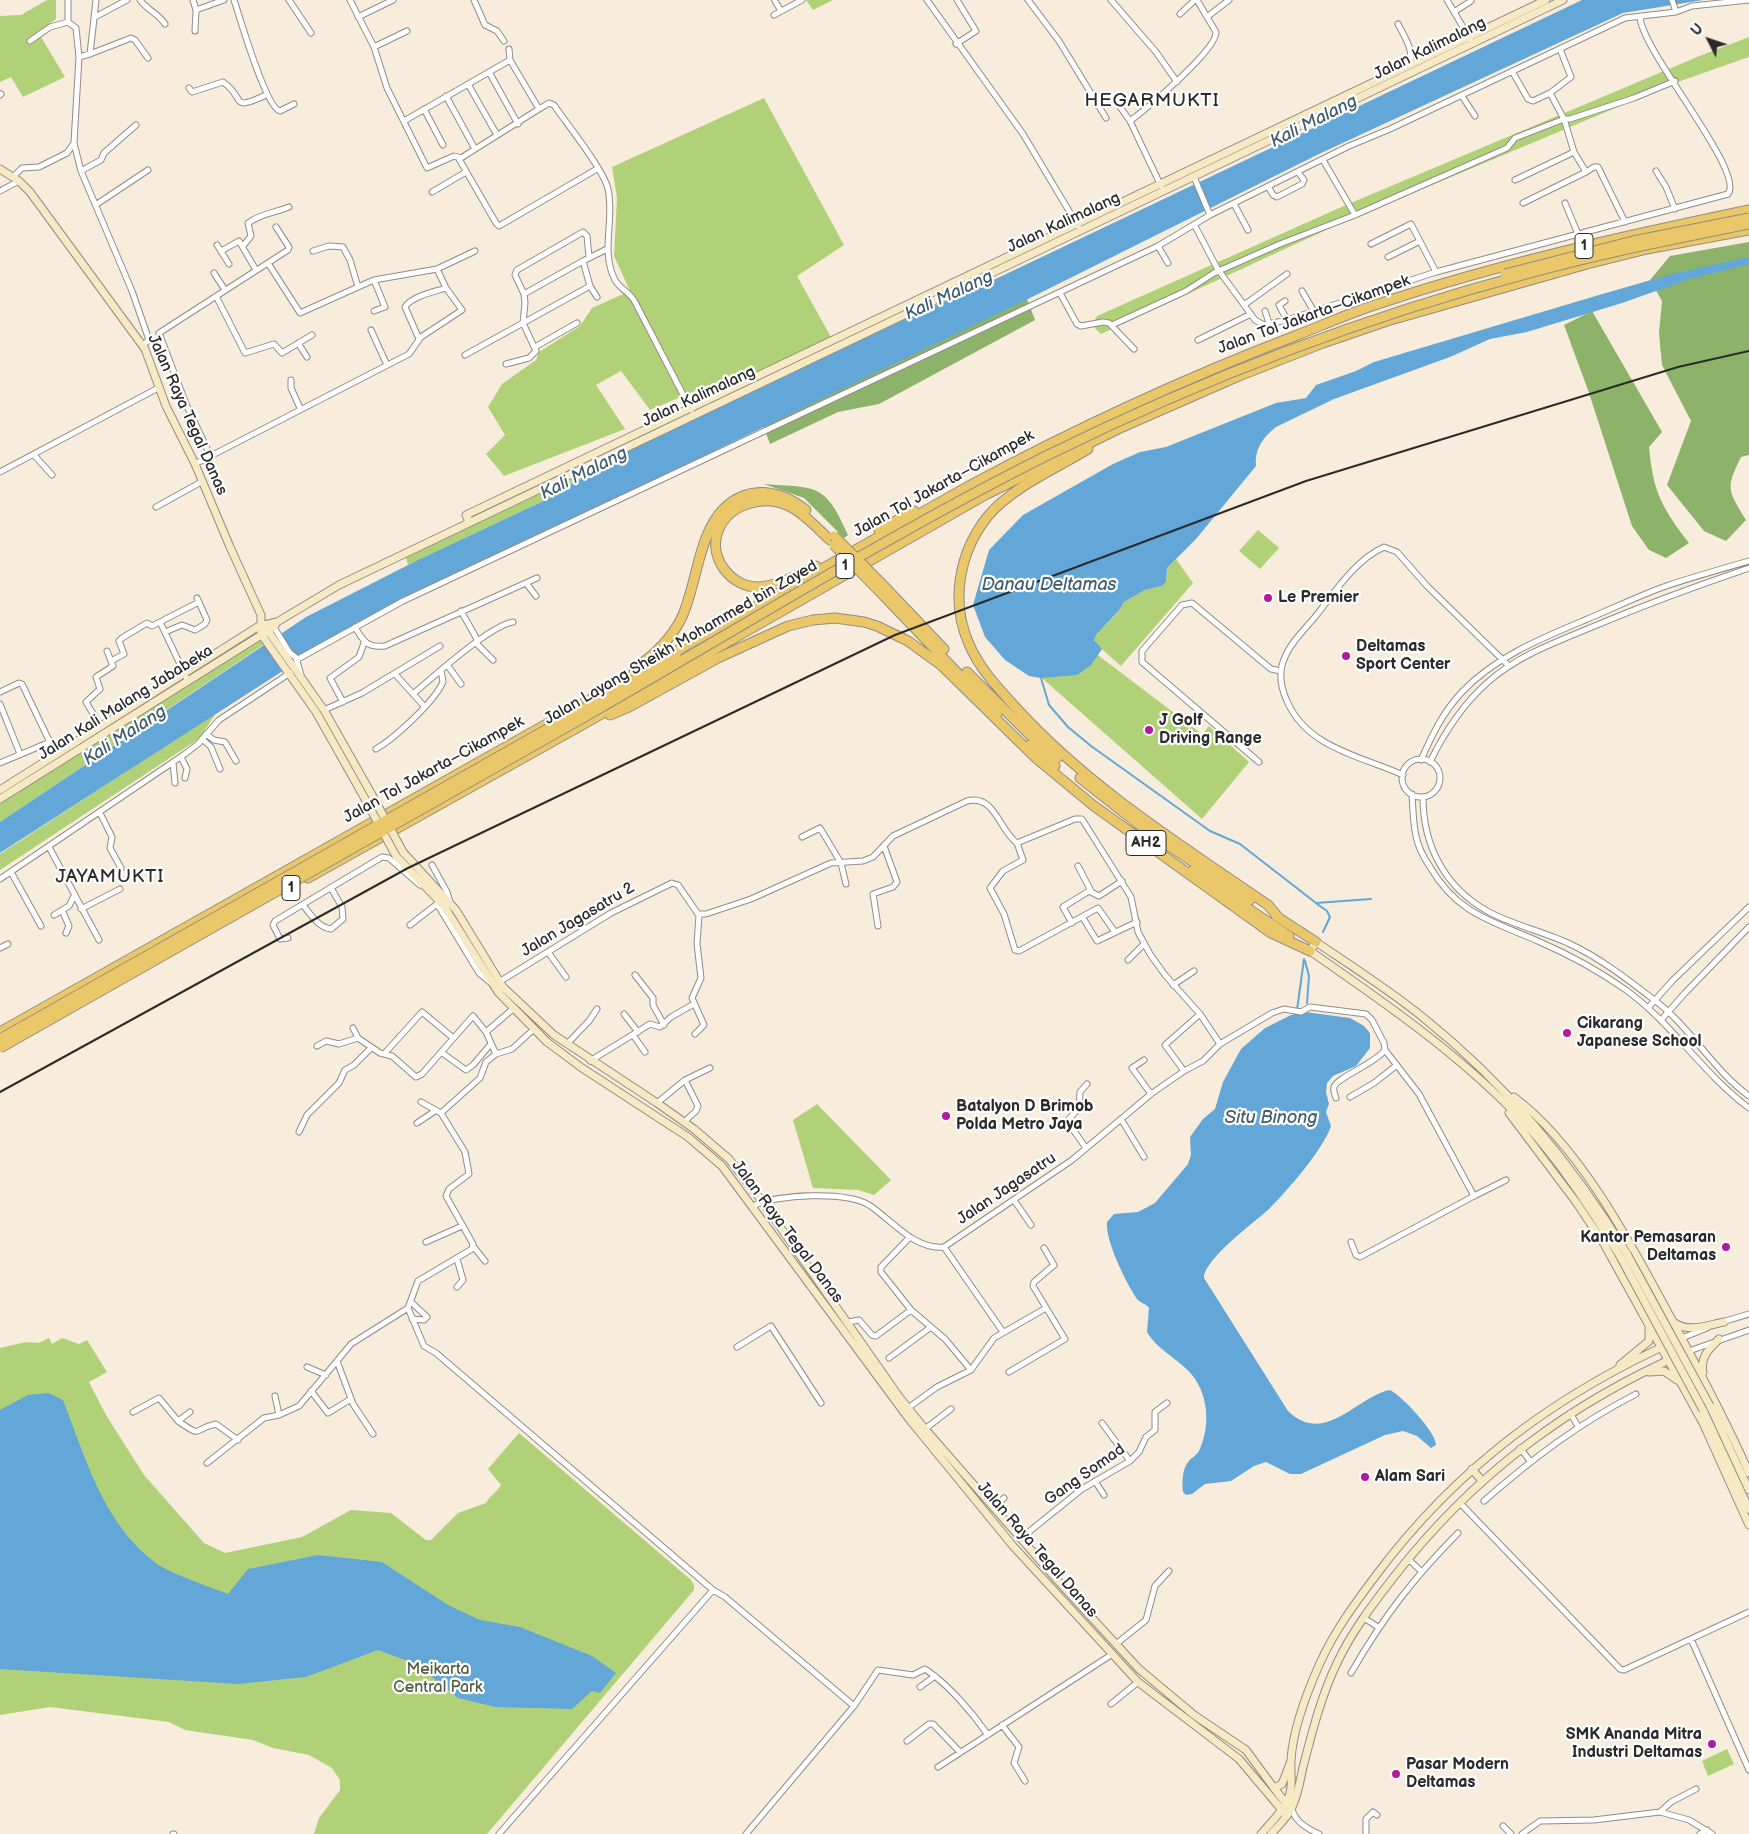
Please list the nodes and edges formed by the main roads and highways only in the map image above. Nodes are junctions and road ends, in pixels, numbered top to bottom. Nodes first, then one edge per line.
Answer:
1 (1546, 0) edge
2 (1563, 0) edge
3 (0, 169) edge
4 (1162, 187) junction
5 (1749, 210) edge
6 (1749, 218) edge
7 (1749, 224) edge
8 (1749, 230) edge
9 (692, 411) junction
10 (1129, 425) junction
11 (969, 486) junction
12 (832, 538) junction
13 (882, 589) junction
14 (268, 628) junction
15 (232, 643) junction
16 (236, 650) junction
17 (289, 670) junction
18 (602, 692) junction
19 (996, 717) junction
20 (582, 726) junction
21 (0, 790) edge
22 (368, 796) junction
23 (0, 799) edge
24 (1279, 918) junction
25 (1316, 942) junction
26 (1310, 951) junction
27 (495, 982) junction
28 (0, 1032) edge
29 (0, 1039) edge
30 (0, 1049) edge
31 (1498, 1084) junction
32 (1492, 1091) junction
33 (1624, 1256) junction
34 (1646, 1319) junction
35 (1673, 1321) junction
36 (1724, 1322) road end
37 (1682, 1338) junction
38 (1720, 1339) road end
39 (1662, 1347) junction
40 (1689, 1351) junction
41 (1668, 1360) junction
42 (1614, 1371) junction
43 (1643, 1373) junction
44 (1705, 1381) junction
45 (1681, 1384) junction
46 (1707, 1408) junction
47 (911, 1417) junction
48 (1472, 1469) junction
49 (1749, 1473) edge
50 (1482, 1481) junction
51 (1749, 1490) edge
52 (1749, 1509) edge
53 (1749, 1525) edge
54 (1059, 1582) junction
55 (1052, 1589) junction
56 (1133, 1663) junction
57 (1126, 1670) junction
58 (1291, 1761) junction
59 (1303, 1767) junction
60 (1274, 1788) junction
61 (1298, 1790) junction
62 (1287, 1807) junction
63 (1261, 1834) edge
64 (1271, 1834) edge

1 - 4 main road, Jalan Kalimalang
2 - 4 main road, Jalan Kalimalang
3 - 14 main road, Jalan Raya Tegal Danas
4 - 9 main road, Jalan Kalimalang
4 - 9 main road, Jalan Kalimalang
5 - 11 highway, Jalan Tol Jakarta–Cikampek / 1
6 - 29 highway, Jalan Layang Sheikh Mohammed bin Zayed / 1, bridge
7 - 30 highway, Jalan Layang Sheikh Mohammed bin Zayed / 1, bridge
8 - 10 highway, Jalan Tol Jakarta–Cikampek / 1
9 - 14 main road, Jalan Kalimalang
10 - 20 highway, Jalan Tol Jakarta–Cikampek / 1
10 - 24 highway
11 - 12 highway
11 - 18 highway, Jalan Tol Jakarta–Cikampek / 1
12 - 13 highway, bridge
12 - 18 highway
13 - 19 highway
13 - 24 highway, AH2
14 - 15 main road, Jalan Kali Malang Jababeka
14 - 16 main road, Jalan Kali Malang Jababeka
14 - 17 main road, Jalan Raya Tegal Danas
15 - 16 main road
15 - 21 main road, Jalan Kali Malang Jababeka
16 - 23 main road, Jalan Kali Malang Jababeka
17 - 22 main road, Jalan Raya Tegal Danas
17 - 22 main road, Jalan Raya Tegal Danas
18 - 28 highway, Jalan Tol Jakarta–Cikampek / 1
19 - 20 highway
19 - 26 highway, AH2
20 - 30 highway, Jalan Tol Jakarta–Cikampek / 1
22 - 27 main road, Jalan Raya Tegal Danas, bridge
22 - 27 main road, Jalan Raya Tegal Danas, bridge
24 - 25 highway, AH2
25 - 26 main road
25 - 31 main road, AH2
26 - 32 main road, AH2
27 - 47 main road, Jalan Raya Tegal Danas
27 - 47 main road, Jalan Raya Tegal Danas
31 - 33 main road
31 - 35 main road, AH2
32 - 33 main road
32 - 34 main road, AH2
33 - 46 main road, bridge
34 - 39 main road, AH2
34 - 42 main road
35 - 36 main road
35 - 37 main road, AH2
37 - 39 main road
37 - 40 main road
38 - 44 main road
39 - 41 main road
39 - 42 main road
40 - 41 main road
40 - 44 main road
41 - 43 main road
41 - 45 main road
42 - 48 main road
43 - 45 main road
43 - 50 main road
44 - 49 main road
45 - 53 main road
46 - 51 main road
46 - 52 main road
47 - 54 main road, Jalan Raya Tegal Danas
47 - 55 main road, Jalan Raya Tegal Danas
48 - 50 main road
48 - 58 main road
50 - 59 main road
54 - 55 main road
54 - 56 main road, Jalan Raya Tegal Danas
55 - 57 main road, Jalan Raya Tegal Danas
56 - 57 main road
56 - 60 main road, Jalan Raya Tegal Danas
57 - 62 main road, Jalan Raya Tegal Danas
58 - 59 main road
58 - 60 main road
58 - 62 main road
59 - 61 main road
60 - 62 main road, Jalan Raya Tegal Danas
61 - 62 main road
61 - 62 main road
62 - 63 main road
62 - 64 main road

